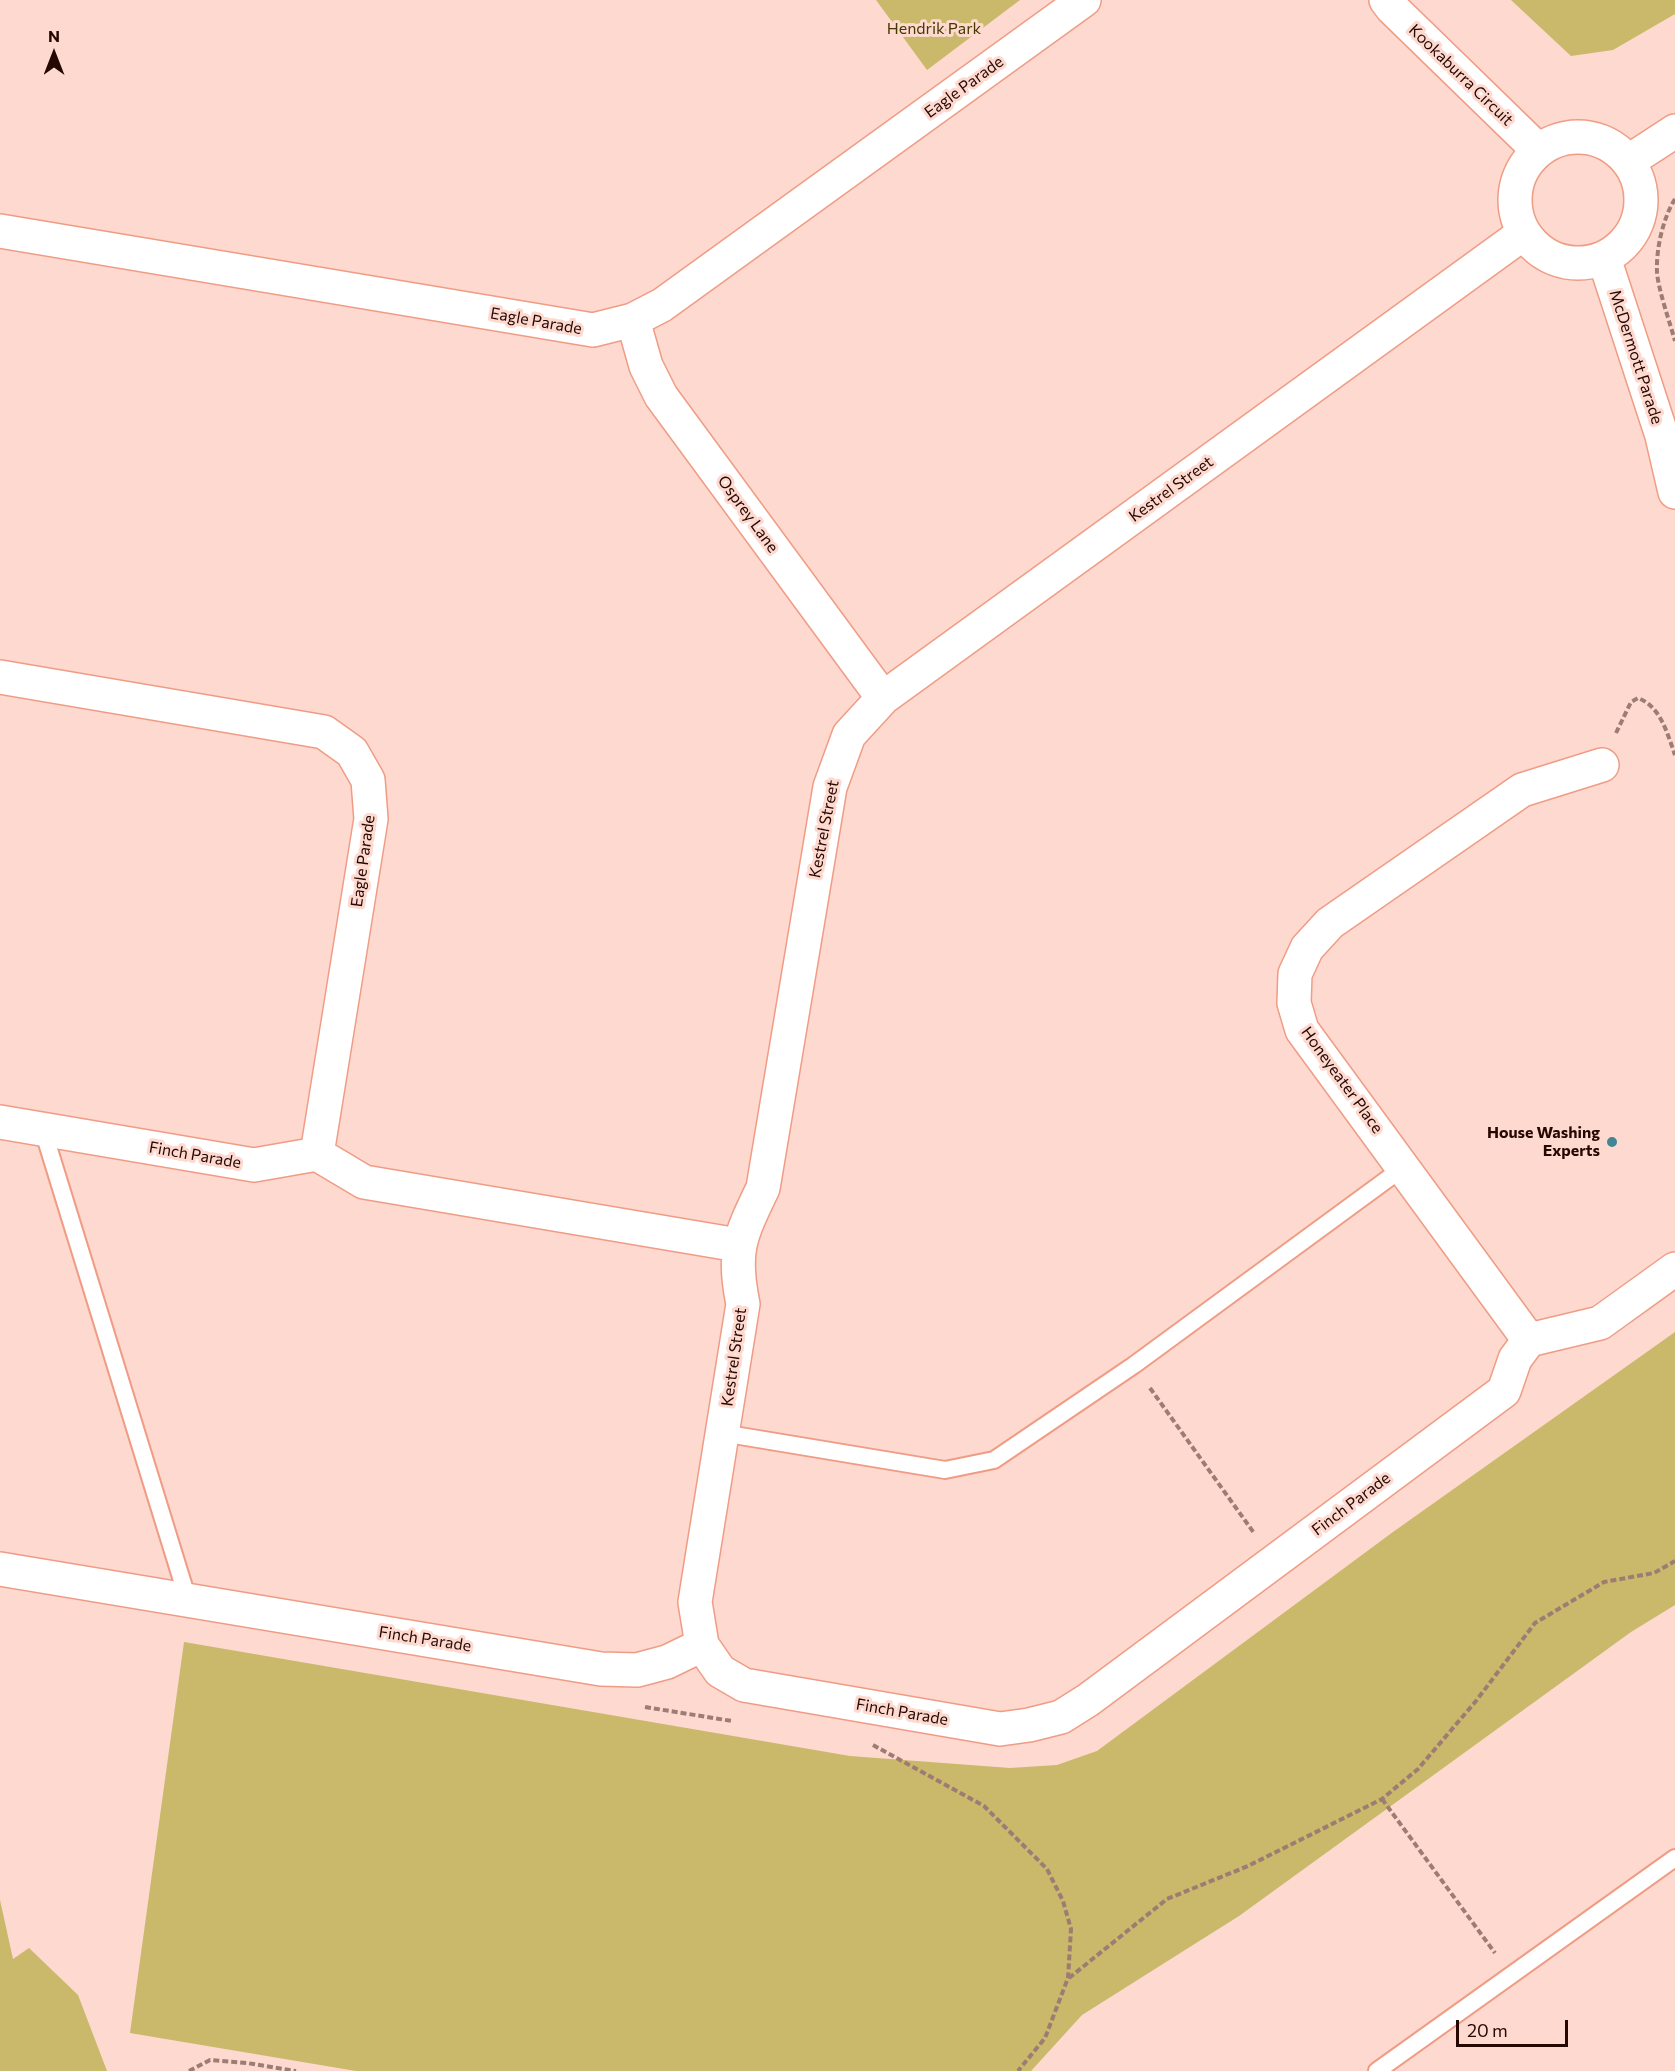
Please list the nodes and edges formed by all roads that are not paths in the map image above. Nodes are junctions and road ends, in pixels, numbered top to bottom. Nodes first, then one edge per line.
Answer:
1 (1084, 0) edge
2 (1386, 0) edge
3 (1675, 131) edge
4 (1538, 150) junction
5 (1629, 161) junction
6 (0, 231) edge
7 (1524, 233) junction
8 (1604, 258) junction
9 (633, 321) junction
10 (1675, 492) edge
11 (0, 677) edge
12 (883, 698) junction
13 (1602, 765) road end
14 (0, 1122) edge
15 (43, 1130) junction
16 (317, 1154) junction
17 (1404, 1167) junction
18 (738, 1245) junction
19 (1675, 1269) edge
20 (1529, 1340) junction
21 (722, 1433) junction
22 (0, 1569) edge
23 (188, 1600) junction
24 (702, 1645) junction
25 (1675, 1858) edge
26 (1377, 2071) edge

1 - 9 street, Eagle Parade
2 - 4 street, Kookaburra Circuit
3 - 5 street
4 - 5 street
4 - 7 street
5 - 8 street
6 - 9 street, Eagle Parade
7 - 8 street
7 - 12 street, Kestrel Street
8 - 10 street, McDermott Parade
9 - 12 street, Osprey Lane
11 - 16 street, Eagle Parade
12 - 18 street, Kestrel Street
13 - 17 street, Honeyeater Place
14 - 15 street, Finch Parade
15 - 16 street, Finch Parade
15 - 23 lane
16 - 18 street
17 - 20 street, Honeyeater Place
17 - 21 lane
18 - 21 street, Kestrel Street
19 - 20 street
20 - 24 street, Finch Parade
21 - 24 street, Kestrel Street
22 - 23 street, Finch Parade
23 - 24 street, Finch Parade
25 - 26 lane

